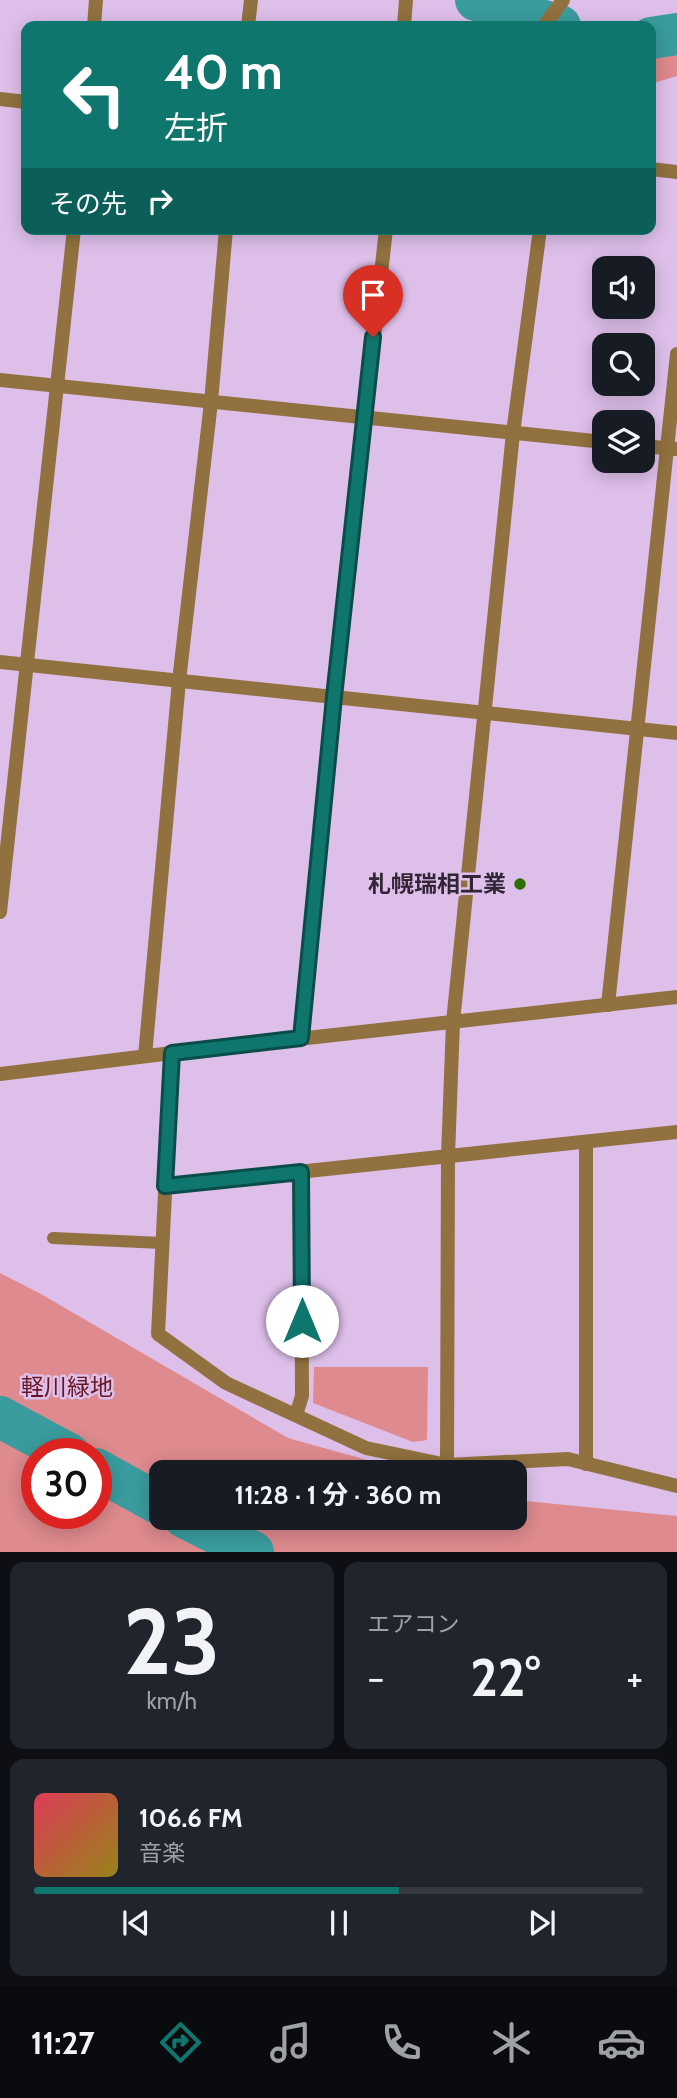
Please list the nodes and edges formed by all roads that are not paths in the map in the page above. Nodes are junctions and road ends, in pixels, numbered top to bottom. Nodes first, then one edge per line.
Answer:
1 (96, 0) edge
2 (251, 0) edge
3 (406, 0) edge
4 (562, 1) edge
5 (94, 21) edge
6 (249, 21) edge
7 (404, 21) edge
8 (548, 21) edge
9 (0, 99) edge
10 (21, 101) edge
11 (656, 170) edge
12 (677, 172) edge
13 (73, 235) edge
14 (225, 235) edge
15 (385, 235) edge
16 (539, 235) edge
17 (677, 354) edge
18 (0, 380) edge
19 (56, 386) junction
20 (211, 402) junction
21 (364, 417) junction
22 (513, 433) junction
23 (592, 441) edge
24 (672, 449) edge
25 (0, 662) edge
26 (27, 665) junction
27 (179, 681) junction
28 (334, 697) junction
29 (485, 713) junction
30 (636, 729) junction
31 (677, 733) edge
32 (0, 912) edge
33 (677, 997) edge
34 (608, 1004) junction
35 (453, 1022) junction
36 (301, 1038) junction
37 (172, 1053) junction
38 (145, 1056) junction
39 (0, 1074) edge
40 (677, 1132) edge
41 (586, 1142) junction
42 (448, 1156) junction
43 (301, 1172) junction
44 (165, 1186) junction
45 (53, 1238) dead end
46 (162, 1243) junction
47 (296, 1415) junction
48 (423, 1460) edge
49 (447, 1460) edge
50 (527, 1461) edge
51 (586, 1464) junction
52 (677, 1486) edge

1 - 5 street
2 - 6 street
3 - 7 street
4 - 8 street
9 - 10 street
11 - 12 street
13 - 19 street
14 - 20 street
15 - 21 street
16 - 22 street
17 - 24 street
18 - 19 street
19 - 20 street
19 - 26 street
20 - 21 street
20 - 27 street
21 - 22 street
21 - 28 street
22 - 23 street
22 - 29 street
24 - 30 street
25 - 26 street
26 - 27 street
26 - 32 street
27 - 28 street
27 - 38 street
28 - 29 street
28 - 36 street
29 - 30 street
29 - 35 street
30 - 31 street
30 - 34 street
33 - 34 street
34 - 35 street
35 - 36 street
35 - 42 street
36 - 37 street
37 - 38 street
37 - 44 street
38 - 39 street
40 - 41 street
41 - 42 street
41 - 51 street
42 - 43 street
42 - 49 street
43 - 44 street
43 - 47 street
44 - 46 street
45 - 46 lane
46 - 47 street
47 - 48 street
50 - 51 street
51 - 52 street

